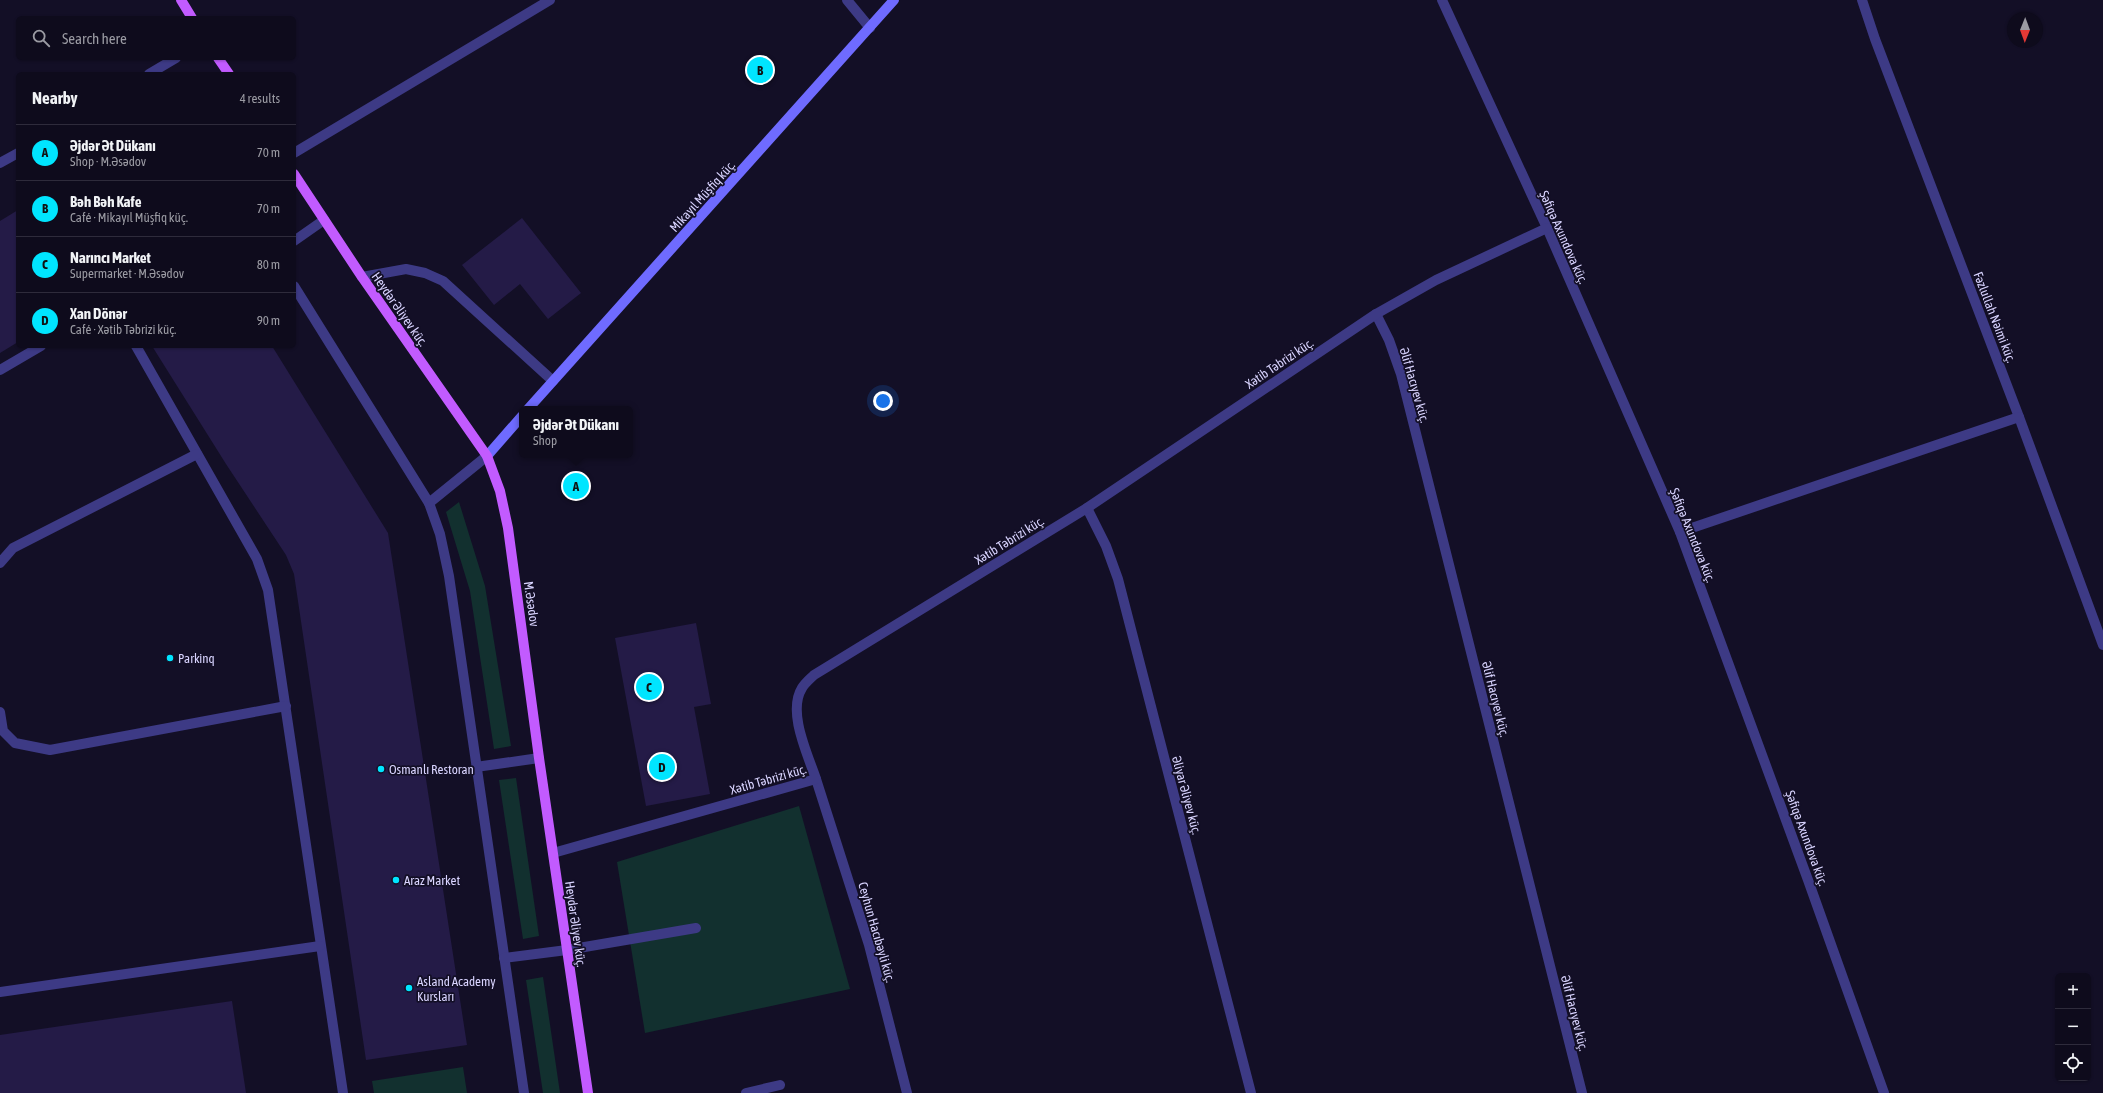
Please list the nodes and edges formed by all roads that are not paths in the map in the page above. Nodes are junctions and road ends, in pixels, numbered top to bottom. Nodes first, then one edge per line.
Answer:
1 (180, 0) edge
2 (550, 0) edge
3 (848, 0) edge
4 (894, 0) edge
5 (1442, 0) edge
6 (1862, 0) edge
7 (191, 16) edge
8 (870, 28) junction
9 (173, 60) edge
10 (219, 60) edge
11 (152, 72) edge
12 (228, 72) edge
13 (296, 152) edge
14 (16, 154) edge
15 (0, 163) edge
16 (296, 177) edge
17 (324, 220) junction
18 (1547, 228) junction
19 (296, 240) edge
20 (362, 277) junction
21 (296, 289) edge
22 (1376, 314) junction
23 (38, 348) edge
24 (137, 348) edge
25 (0, 370) edge
26 (553, 381) junction
27 (531, 406) edge
28 (2019, 417) junction
29 (519, 419) edge
30 (197, 454) junction
31 (487, 456) junction
32 (428, 502) junction
33 (1087, 508) junction
34 (1680, 532) junction
35 (0, 563) edge
36 (2103, 645) edge
37 (286, 706) junction
38 (0, 712) edge
39 (539, 758) junction
40 (476, 767) junction
41 (816, 779) junction
42 (553, 853) junction
43 (696, 928) dead end
44 (320, 946) junction
45 (567, 950) junction
46 (504, 958) junction
47 (0, 992) edge
48 (780, 1085) dead end
49 (343, 1093) edge
50 (524, 1093) edge
51 (588, 1093) edge
52 (746, 1093) edge
53 (907, 1093) edge
54 (1251, 1093) edge
55 (1582, 1093) edge
56 (1884, 1093) edge

1 - 7 main road
2 - 13 street
3 - 8 street
4 - 8 main road, Mikayıl Müşfiq küç.
5 - 18 street, Şəfiqə Axundova küç.
6 - 28 street, Fəzlullah Nəimi küç.
8 - 26 main road, Mikayıl Müşfiq küç.
9 - 11 street
10 - 12 main road
14 - 15 street
16 - 17 main road, Heydər Əliyev küç.
17 - 19 street
17 - 20 main road, Heydər Əliyev küç.
18 - 22 street, Xətib Təbrizi küç.
18 - 34 street, Şəfiqə Axundova küç.
20 - 26 street
20 - 31 main road, Heydər Əliyev küç.
21 - 32 street
22 - 33 street, Xətib Təbrizi küç.
22 - 55 street, Əlif Hacıyev küç.
23 - 25 street
24 - 30 street
26 - 27 main road, Mikayıl Müşfiq küç.
28 - 34 street
28 - 36 street, Fəzlullah Nəimi küç.
29 - 31 main road
30 - 35 street
30 - 37 street
31 - 32 street
31 - 39 main road, M.Əsədov
32 - 40 street
33 - 41 street, Xətib Təbrizi küç.
33 - 54 street, Əliyar Əliyev küç.
34 - 56 street, Şəfiqə Axundova küç.
37 - 38 street
37 - 44 street
39 - 40 street
39 - 42 main road, Heydər Əliyev küç.
40 - 46 street
41 - 42 street, Xətib Təbrizi küç.
41 - 53 street, Ceyhun Hacıbəyli küç.
42 - 45 main road, Heydər Əliyev küç.
43 - 45 street
44 - 47 street
44 - 49 street
45 - 46 street
45 - 51 main road, Heydər Əliyev küç.
46 - 50 street
48 - 52 street

